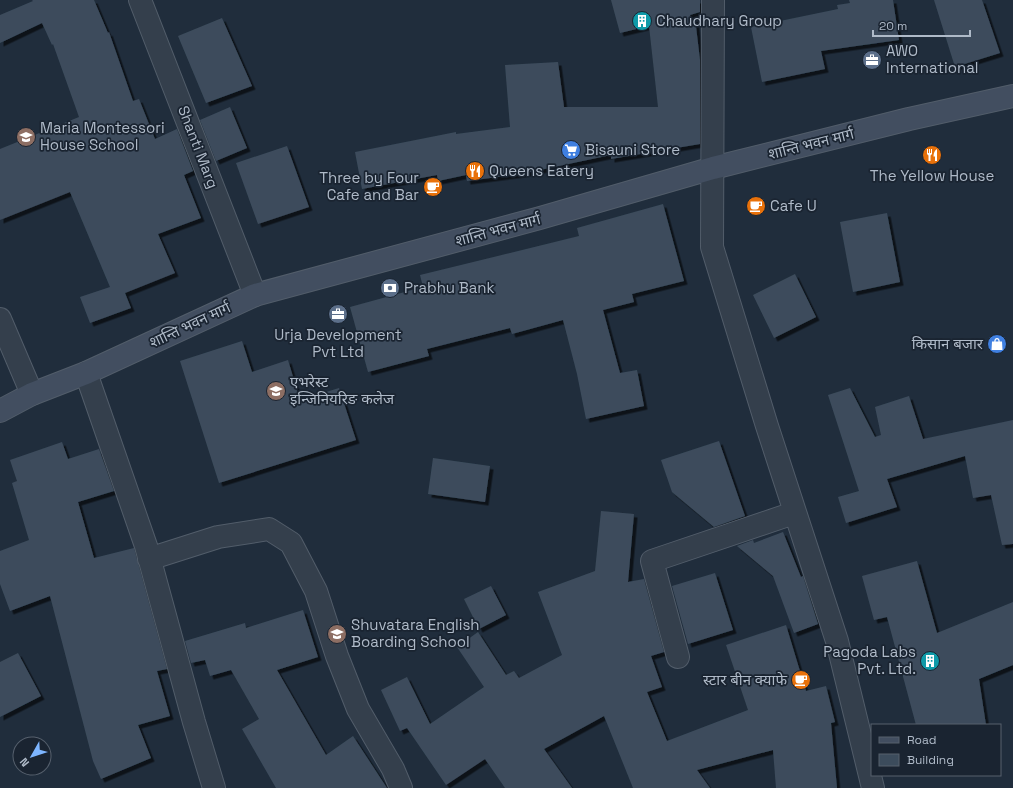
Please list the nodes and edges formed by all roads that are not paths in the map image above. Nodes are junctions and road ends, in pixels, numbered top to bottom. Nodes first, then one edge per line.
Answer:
1 (140, 0) edge
2 (713, 0) edge
3 (1013, 96) edge
4 (713, 168) junction
5 (255, 295) junction
6 (0, 319) edge
7 (86, 373) junction
8 (32, 394) junction
9 (0, 411) edge
10 (794, 513) junction
11 (149, 559) junction
12 (678, 657) dead end
13 (214, 788) edge
14 (401, 788) edge
15 (873, 788) edge

1 - 5 street, Shanti Marg
2 - 4 street
3 - 4 main road, शान्ति भवन मार्ग
4 - 5 main road, शान्ति भवन मार्ग
4 - 10 street
5 - 7 main road, शान्ति भवन मार्ग
6 - 8 street
7 - 8 main road, शान्ति भवन मार्ग
7 - 11 street
8 - 9 main road, शान्ति भवन मार्ग
10 - 12 street
10 - 15 street
11 - 13 street
11 - 14 street

